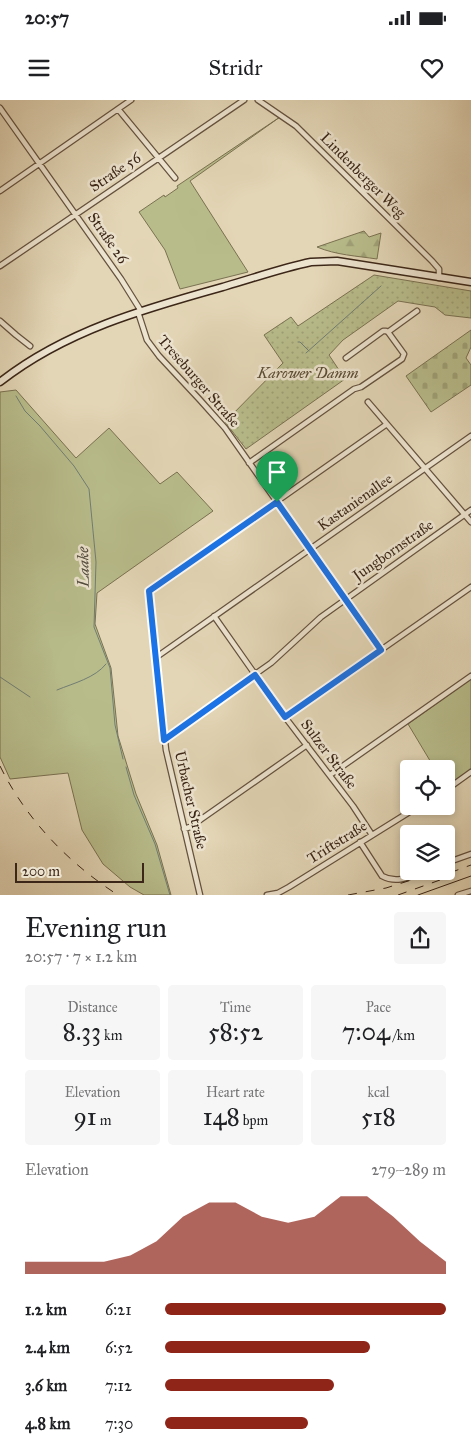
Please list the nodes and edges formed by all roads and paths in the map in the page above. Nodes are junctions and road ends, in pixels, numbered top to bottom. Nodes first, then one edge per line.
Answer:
1 (131, 100) edge
2 (244, 100) edge
3 (258, 100) edge
4 (0, 108) edge
5 (118, 109) junction
6 (158, 159) junction
7 (39, 164) junction
8 (175, 178) dead end
9 (0, 191) edge
10 (75, 214) junction
11 (0, 266) edge
12 (439, 278) junction
13 (471, 282) edge
14 (418, 311) dead end
15 (139, 312) junction
16 (0, 321) edge
17 (388, 332) junction
18 (30, 346) dead end
19 (346, 358) dead end
20 (3, 380) edge
21 (368, 402) dead end
22 (388, 424) junction
23 (471, 436) edge
24 (249, 463) junction
25 (425, 468) junction
26 (277, 502) junction
27 (471, 510) edge
28 (465, 514) junction
29 (471, 522) edge
30 (310, 549) junction
31 (471, 588) edge
32 (345, 599) junction
33 (214, 616) junction
34 (381, 650) junction
35 (155, 656) junction
36 (255, 675) junction
37 (471, 676) edge
38 (285, 717) junction
39 (164, 740) junction
40 (307, 745) junction
41 (471, 772) edge
42 (330, 775) junction
43 (455, 784) edge
44 (404, 815) edge
45 (184, 829) junction
46 (372, 835) junction
47 (360, 842) junction
48 (471, 854) edge
49 (455, 860) edge
50 (400, 880) edge
51 (470, 892) edge
52 (200, 895) edge
53 (267, 895) edge
54 (458, 895) edge

1 - 5 street
2 - 6 street, Straße 56
3 - 12 street, Lindenberger Weg
4 - 7 street, Straße 26
5 - 6 street
5 - 7 street
6 - 8 street
6 - 10 street, Straße 56
7 - 9 street
7 - 10 street, Straße 26
10 - 11 street, Straße 56
10 - 15 street, Straße 26
12 - 13 main road
12 - 15 main road
14 - 17 street
15 - 20 main road
15 - 24 street, Treseburger Straße
16 - 18 street
17 - 19 street
17 - 24 street
21 - 22 street
22 - 25 street
22 - 26 street
23 - 25 street, Kastanienallee
24 - 26 street, Treseburger Straße
25 - 28 street
25 - 30 street, Kastanienallee
26 - 30 street, Treseburger Straße
26 - 35 street, Urbacher Straße
27 - 28 street, Jungbornstraße
28 - 29 street
28 - 32 street, Jungbornstraße
30 - 32 street, Treseburger Straße
30 - 33 street, Kastanienallee
31 - 34 street
32 - 34 street, Treseburger Straße
32 - 36 street, Jungbornstraße
33 - 35 street, Kastanienallee
33 - 36 street, Sulzer Straße
34 - 38 street
35 - 39 street, Urbacher Straße
36 - 38 street, Sulzer Straße
36 - 39 street, Jungbornstraße
37 - 42 street
38 - 40 street, Sulzer Straße
39 - 45 street, Urbacher Straße
40 - 42 street, Sulzer Straße
40 - 45 street
41 - 43 street
42 - 46 street, Sulzer Straße
44 - 46 street, Triftstraße
45 - 52 street, Urbacher Straße
46 - 47 street, Triftstraße
47 - 50 street
47 - 53 street, Triftstraße
48 - 49 street
51 - 54 street

